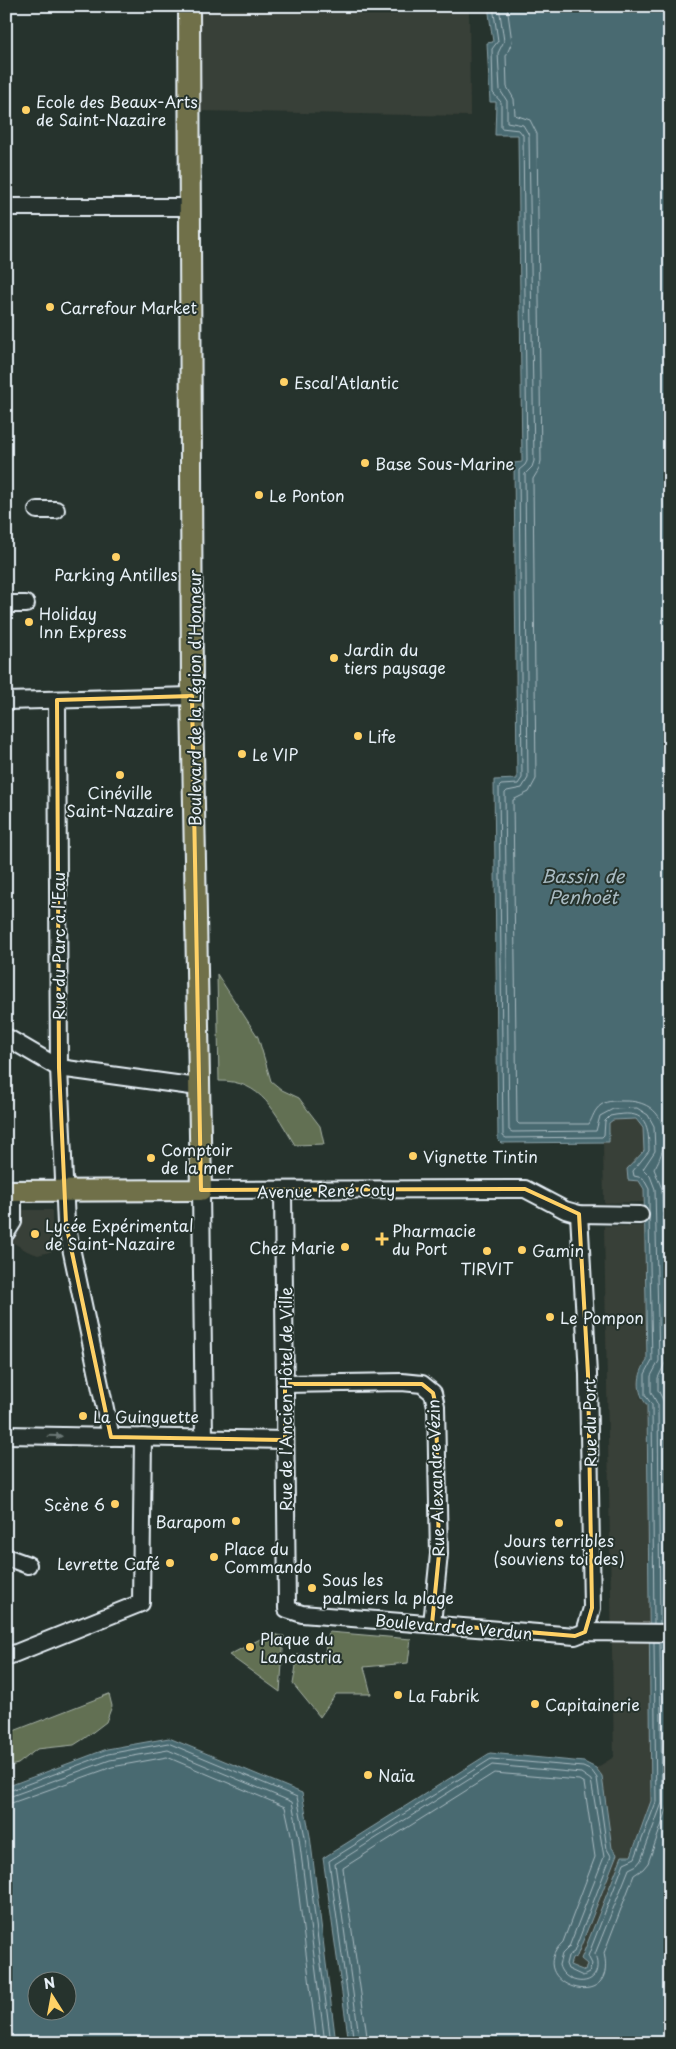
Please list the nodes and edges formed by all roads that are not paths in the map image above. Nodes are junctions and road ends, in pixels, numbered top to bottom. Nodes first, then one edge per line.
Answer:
1 (189, 6) edge
2 (6, 207) edge
3 (191, 207) junction
4 (37, 510) dead end
5 (56, 510) dead end
6 (6, 604) edge
7 (26, 604) dead end
8 (192, 696) junction
9 (57, 700) junction
10 (6, 701) edge
11 (6, 1037) edge
12 (59, 1068) junction
13 (198, 1087) junction
14 (201, 1190) junction
15 (283, 1190) junction
16 (9, 1191) edge
17 (64, 1192) junction
18 (579, 1214) junction
19 (640, 1215) dead end
20 (6, 1233) edge
21 (286, 1384) junction
22 (6, 1435) edge
23 (111, 1437) junction
24 (143, 1437) junction
25 (204, 1438) junction
26 (284, 1440) junction
27 (6, 1557) edge
28 (28, 1565) dead end
29 (288, 1609) joint
30 (432, 1624) junction
31 (585, 1632) junction
32 (670, 1633) edge
33 (6, 1657) edge

1 - 3 main road, Boulevard de la Légion d'Honneur
2 - 3 street
3 - 8 main road, Boulevard de la Légion d'Honneur
4 - 5 street
6 - 7 street
8 - 9 street
8 - 13 main road, Boulevard de la Légion d'Honneur
9 - 10 street
9 - 12 street, Rue du Parc à l'Eau
11 - 12 street
12 - 13 street
12 - 17 street, Rue du Parc à l'Eau
13 - 14 main road, Boulevard de la Légion d'Honneur
14 - 15 street, Avenue René Coty
14 - 17 main road, Avenue René Coty
14 - 25 street
15 - 18 street, Avenue René Coty
15 - 21 street, Rue de l'Ancien Hôtel de Ville
16 - 17 main road, Avenue René Coty
16 - 20 street
17 - 23 street, Rue du Parc à l'Eau
18 - 19 street, Avenue René Coty
18 - 31 street, Rue du Port
21 - 26 street, Rue de l'Ancien Hôtel de Ville
21 - 30 street, Rue Alexandre Vézin
22 -> 23 street
23 - 24 street
24 - 25 street
24 - 33 street
25 - 26 street
26 - 29 street, Rue de l'Ancien Hôtel de Ville
27 - 28 street
29 - 30 street, Boulevard de Verdun
30 - 31 street, Boulevard de Verdun
31 - 32 street, Boulevard de Verdun

